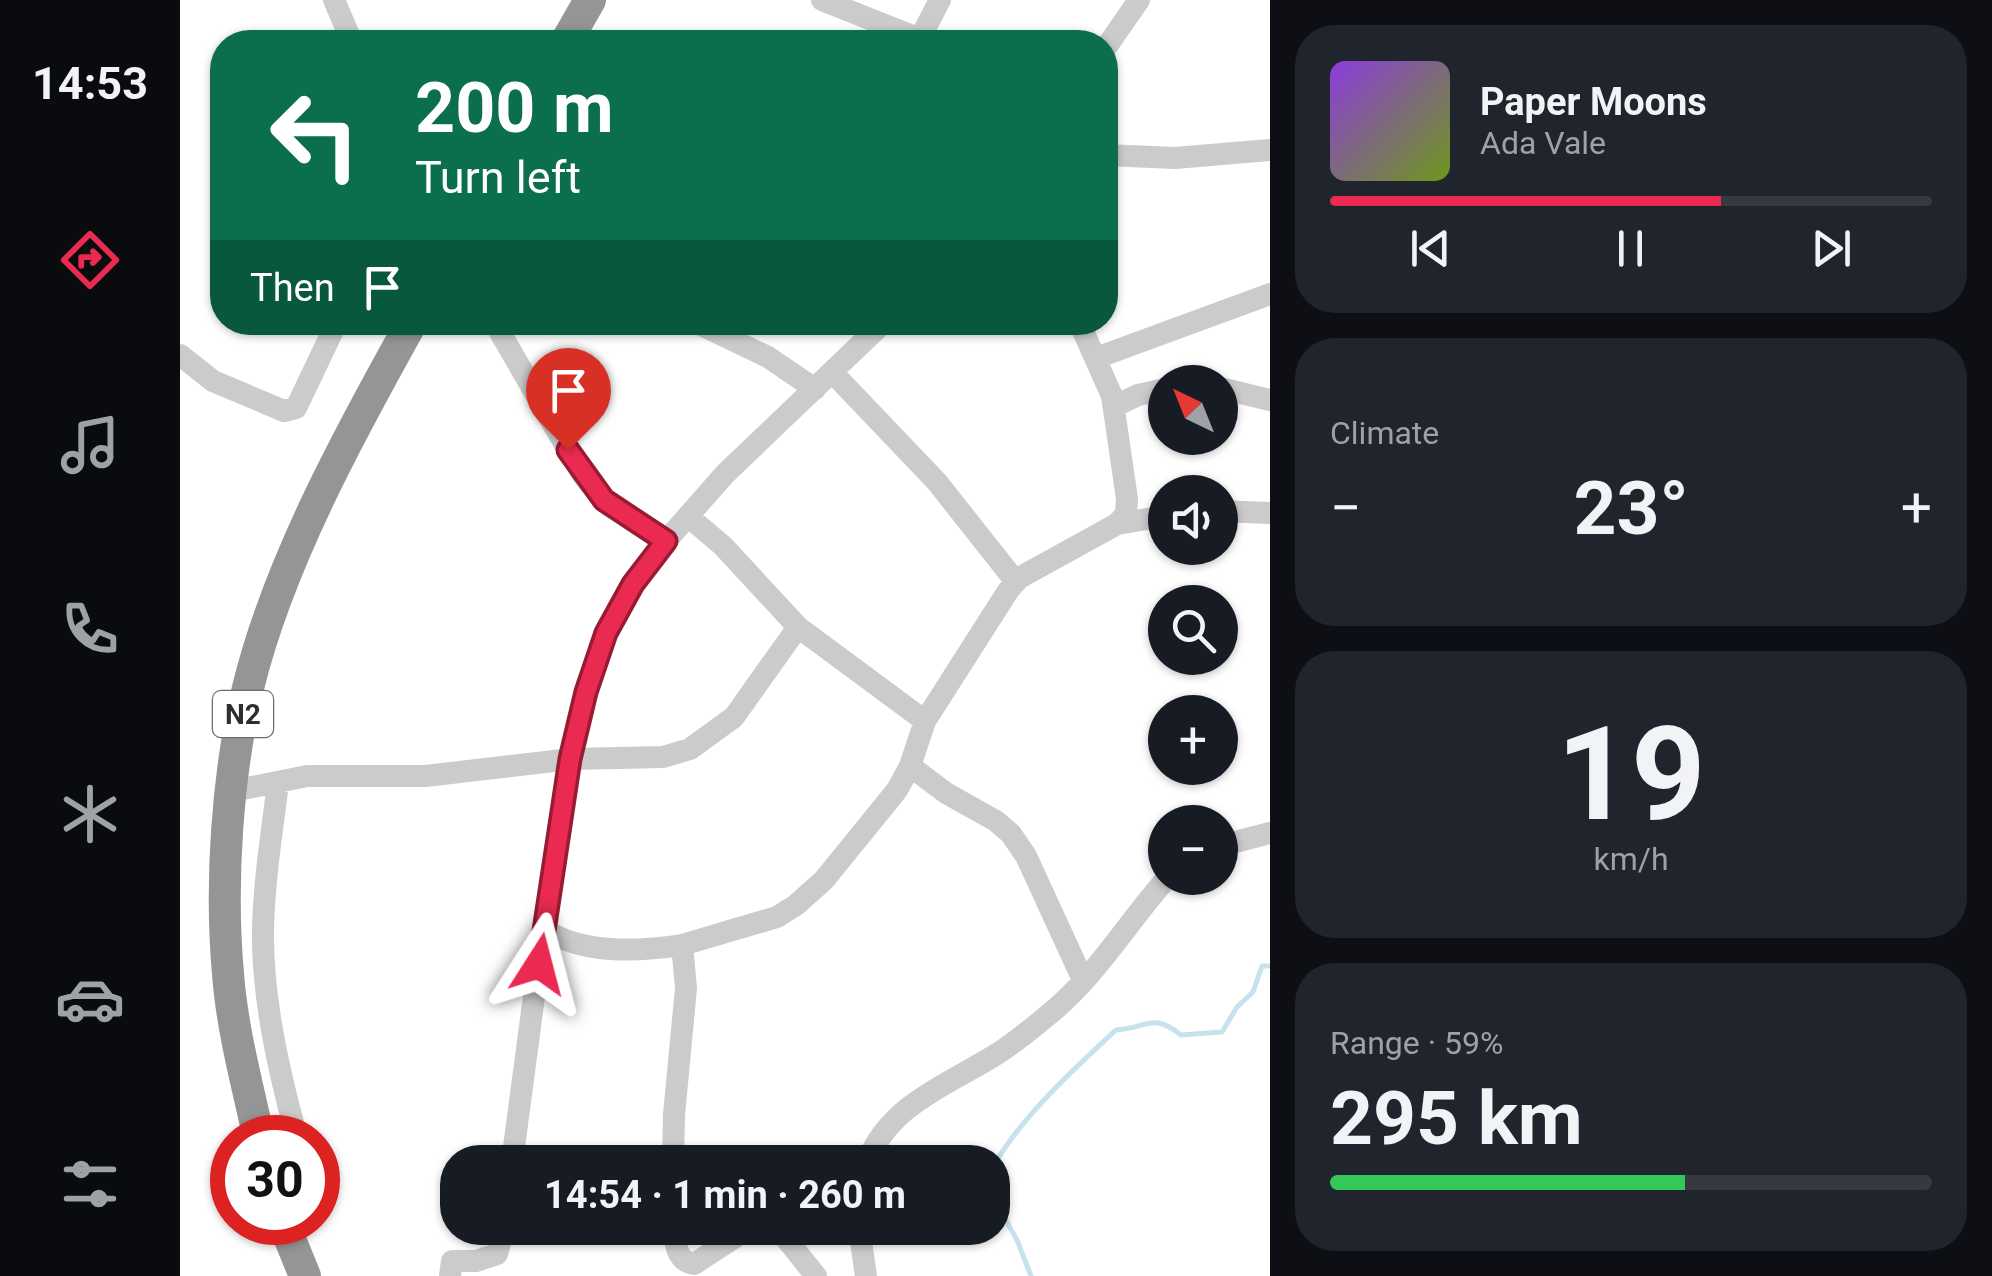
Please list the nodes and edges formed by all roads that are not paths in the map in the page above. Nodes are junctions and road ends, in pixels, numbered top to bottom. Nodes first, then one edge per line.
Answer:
1 (334, 0) edge
2 (590, 0) edge
3 (822, 0) edge
4 (940, 0) edge
5 (1138, 0) edge
6 (347, 30) edge
7 (576, 30) edge
8 (893, 30) edge
9 (925, 30) edge
10 (1118, 30) edge
11 (1270, 150) edge
12 (1118, 156) edge
13 (1270, 294) edge
14 (331, 335) edge
15 (405, 335) edge
16 (502, 335) edge
17 (745, 335) edge
18 (870, 335) edge
19 (1084, 335) edge
20 (180, 355) edge
21 (1096, 358) junction
22 (832, 372) junction
23 (814, 390) junction
24 (1238, 392) edge
25 (1148, 393) edge
26 (1270, 400) edge
27 (1115, 406) junction
28 (1238, 512) edge
29 (1270, 513) edge
30 (689, 517) junction
31 (1148, 519) edge
32 (1116, 524) junction
33 (666, 541) junction
34 (1016, 582) junction
35 (798, 626) junction
36 (924, 721) junction
37 (570, 759) junction
38 (910, 766) junction
39 (278, 783) junction
40 (233, 791) junction
41 (1270, 832) edge
42 (1238, 841) edge
43 (227, 874) junction
44 (266, 879) junction
45 (1153, 895) edge
46 (543, 930) junction
47 (682, 945) junction
48 (1082, 980) junction
49 (254, 1115) edge
50 (292, 1115) edge
51 (514, 1145) edge
52 (673, 1145) edge
53 (876, 1145) edge
54 (293, 1245) edge
55 (499, 1245) edge
56 (677, 1245) edge
57 (723, 1245) edge
58 (791, 1245) edge
59 (861, 1245) edge
60 (305, 1276) edge
61 (450, 1276) edge
62 (816, 1276) edge
63 (866, 1276) edge

1 - 6 street
2 - 7 highway
3 - 8 street
4 - 9 street
5 - 10 street
11 - 12 street
13 - 21 street
14 - 20 street
15 - 40 highway, N2
16 - 33 street
17 - 23 street
18 - 22 street
19 - 21 street
21 - 27 street
22 - 23 street
22 - 34 street
23 - 30 street
24 - 26 street
25 - 27 street
27 - 32 street
28 - 29 street
30 - 33 street
30 - 35 street
31 - 32 street
32 - 34 street
33 - 37 street
34 - 36 street
35 - 36 street
35 - 37 street
36 - 38 street
37 - 39 street
37 - 46 street
38 - 47 street
38 - 48 street
39 - 40 street
39 - 44 street
40 - 43 highway, N2
41 - 42 street
43 - 44 street
43 - 49 highway, N2
44 - 50 street
45 - 48 street
46 - 47 street
46 - 51 street
47 - 52 street
48 - 53 street
54 - 60 highway
55 - 61 street
56 - 57 street
58 - 62 street
59 - 63 street

